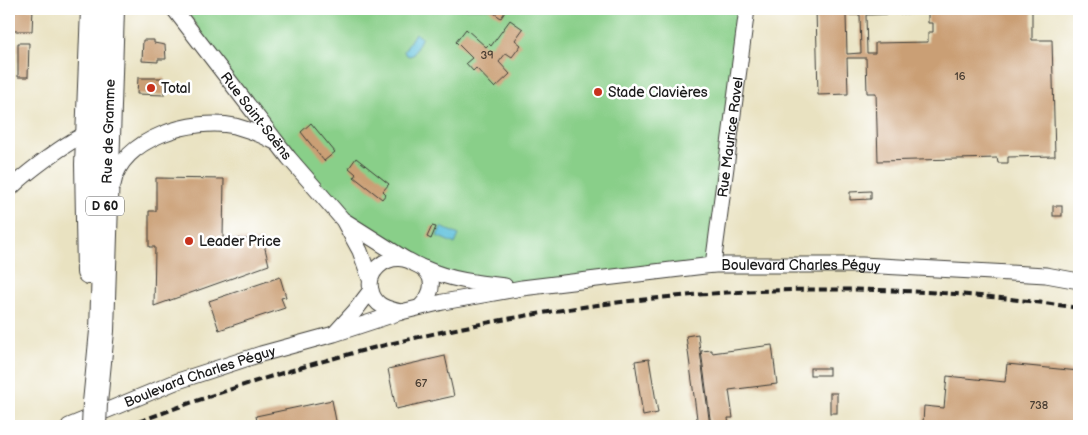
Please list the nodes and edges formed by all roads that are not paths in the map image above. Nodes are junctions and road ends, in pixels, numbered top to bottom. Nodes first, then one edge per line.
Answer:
1 (94, 9) edge
2 (112, 9) edge
3 (174, 9) edge
4 (747, 9) edge
5 (98, 132) junction
6 (277, 143) junction
7 (9, 190) edge
8 (343, 220) junction
9 (405, 259) junction
10 (713, 265) junction
11 (420, 266) junction
12 (1079, 281) edge
13 (370, 285) junction
14 (522, 288) junction
15 (420, 307) junction
16 (401, 312) junction
17 (102, 332) junction
18 (334, 334) junction
19 (95, 415) edge
20 (69, 426) edge

1 - 5 main road, Rue de Gramme / D 60
2 - 5 main road, Rue de Gramme / D 60
3 - 6 street, Rue Saint-Saëns
4 - 10 street, Rue Maurice Ravel
5 - 7 street
5 - 17 main road, Rue de Gramme / D 60
5 - 19 main road, Rue de Gramme / D 60
6 - 8 street, Rue Saint-Saëns
6 - 17 street
8 - 9 street, Rue Saint-Saëns
8 - 13 street, Rue Saint-Saëns
9 - 11 street
9 - 13 street
10 - 12 street, Boulevard Charles Péguy
10 - 14 street, Boulevard Charles Péguy
11 - 14 street, Boulevard Charles Péguy
11 - 15 street
13 - 16 street
13 - 18 street
14 - 15 street, Boulevard Charles Péguy
15 - 16 street
16 - 18 street, Boulevard Charles Péguy
17 - 19 main road, Rue de Gramme / D 60
18 - 20 street, Boulevard Charles Péguy

